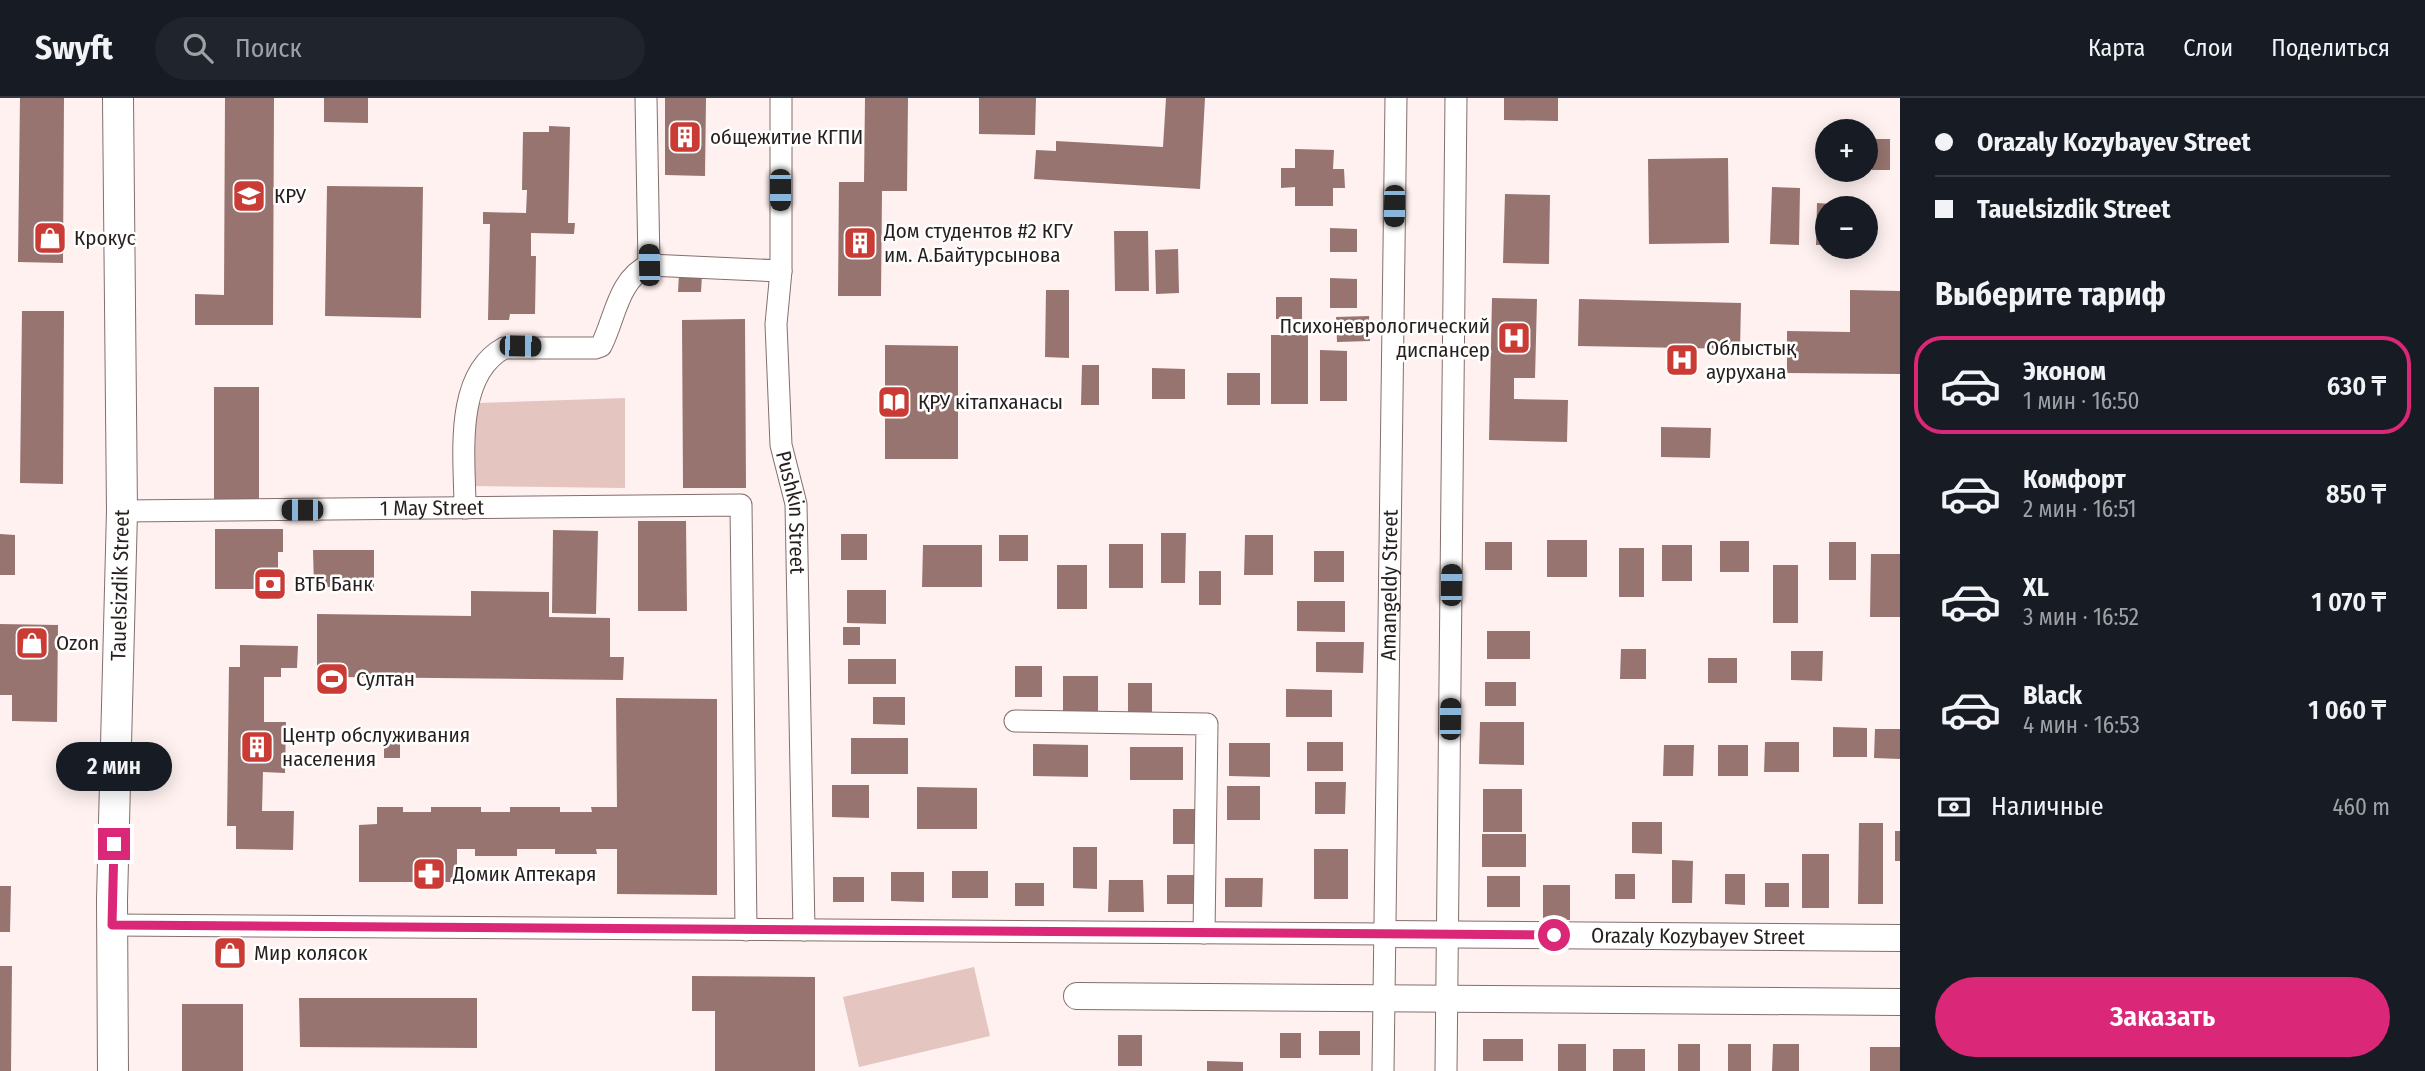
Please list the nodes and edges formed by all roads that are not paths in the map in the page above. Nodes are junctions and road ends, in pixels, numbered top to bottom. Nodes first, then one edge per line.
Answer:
1 (118, 98) edge
2 (646, 98) edge
3 (780, 98) edge
4 (1396, 98) edge
5 (1457, 98) edge
6 (649, 265) junction
7 (781, 271) junction
8 (465, 508) junction
9 (122, 512) junction
10 (1015, 720) dead end
11 (112, 925) junction
12 (746, 930) junction
13 (804, 930) junction
14 (1204, 933) junction
15 (1385, 934) junction
16 (1447, 934) junction
17 (1900, 938) edge
18 (1077, 996) dead end
19 (1384, 999) junction
20 (1447, 999) junction
21 (1900, 1002) edge
22 (113, 1071) edge
23 (1383, 1071) edge
24 (1446, 1071) edge

1 - 9 main road, Tauelsіzdіk Street
2 - 6 street
3 - 7 street, Pushkin Street
4 - 15 street, Amangeldy Street
5 - 16 street
6 - 7 street
6 - 8 street
7 - 13 street, Pushkin Street
8 - 9 street, 1 May Street
8 - 12 street, 1 May Street
9 - 11 main road, Tauelsіzdіk Street
10 - 14 street
11 - 12 street, Orazaly Kozybayev Street
11 - 22 main road, Tauelsіzdіk Street
12 - 13 street, Orazaly Kozybayev Street
13 - 14 street, Orazaly Kozybayev Street
14 - 15 street, Orazaly Kozybayev Street
15 - 16 street, Orazaly Kozybayev Street
15 - 19 street, Amangeldy Street
16 - 17 street, Orazaly Kozybayev Street
16 - 20 street
18 - 19 street
19 - 20 street
19 - 23 street, Amangeldy Street
20 - 21 street
20 - 24 street

